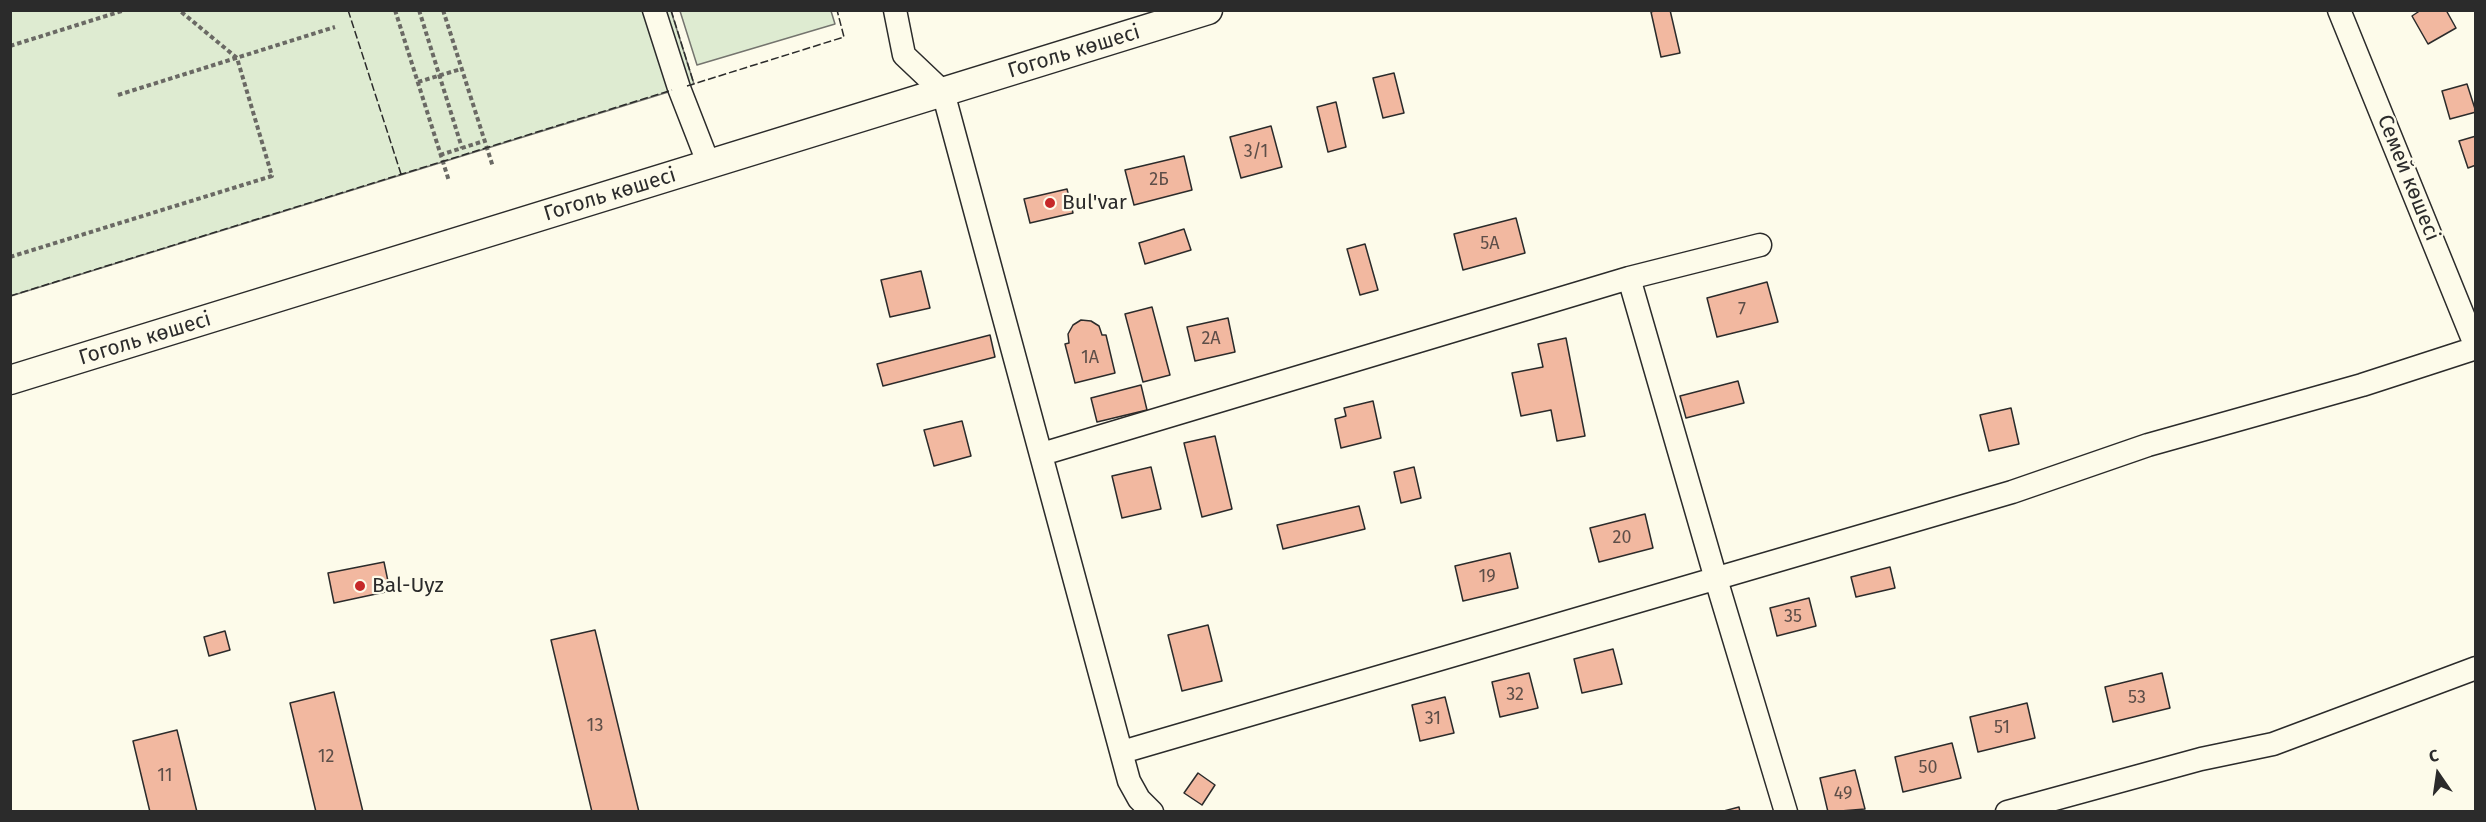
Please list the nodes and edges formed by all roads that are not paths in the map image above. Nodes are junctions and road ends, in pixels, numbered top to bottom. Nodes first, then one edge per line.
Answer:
1 (654, 10) edge
2 (895, 10) edge
3 (1209, 10) edge
4 (2339, 10) edge
5 (943, 92) junction
6 (709, 165) junction
7 (1760, 245) dead end
8 (1629, 278) junction
9 (2475, 347) edge
10 (10, 380) edge
11 (1042, 454) junction
12 (1716, 579) junction
13 (2475, 668) edge
14 (1122, 752) junction
15 (1152, 812) edge
16 (1786, 812) edge
17 (2007, 812) edge

1 - 6 street
2 - 5 street
3 - 5 main road, Гоголь көшесі
4 - 9 street, Семей көшесі
5 - 6 main road, Гоголь көшесі
5 - 11 street
6 - 10 main road, Гоголь көшесі
7 - 8 street
8 - 11 street
8 - 12 street
9 - 12 street
11 - 14 street
12 - 14 street
12 - 16 street
13 - 17 street
14 - 15 street

